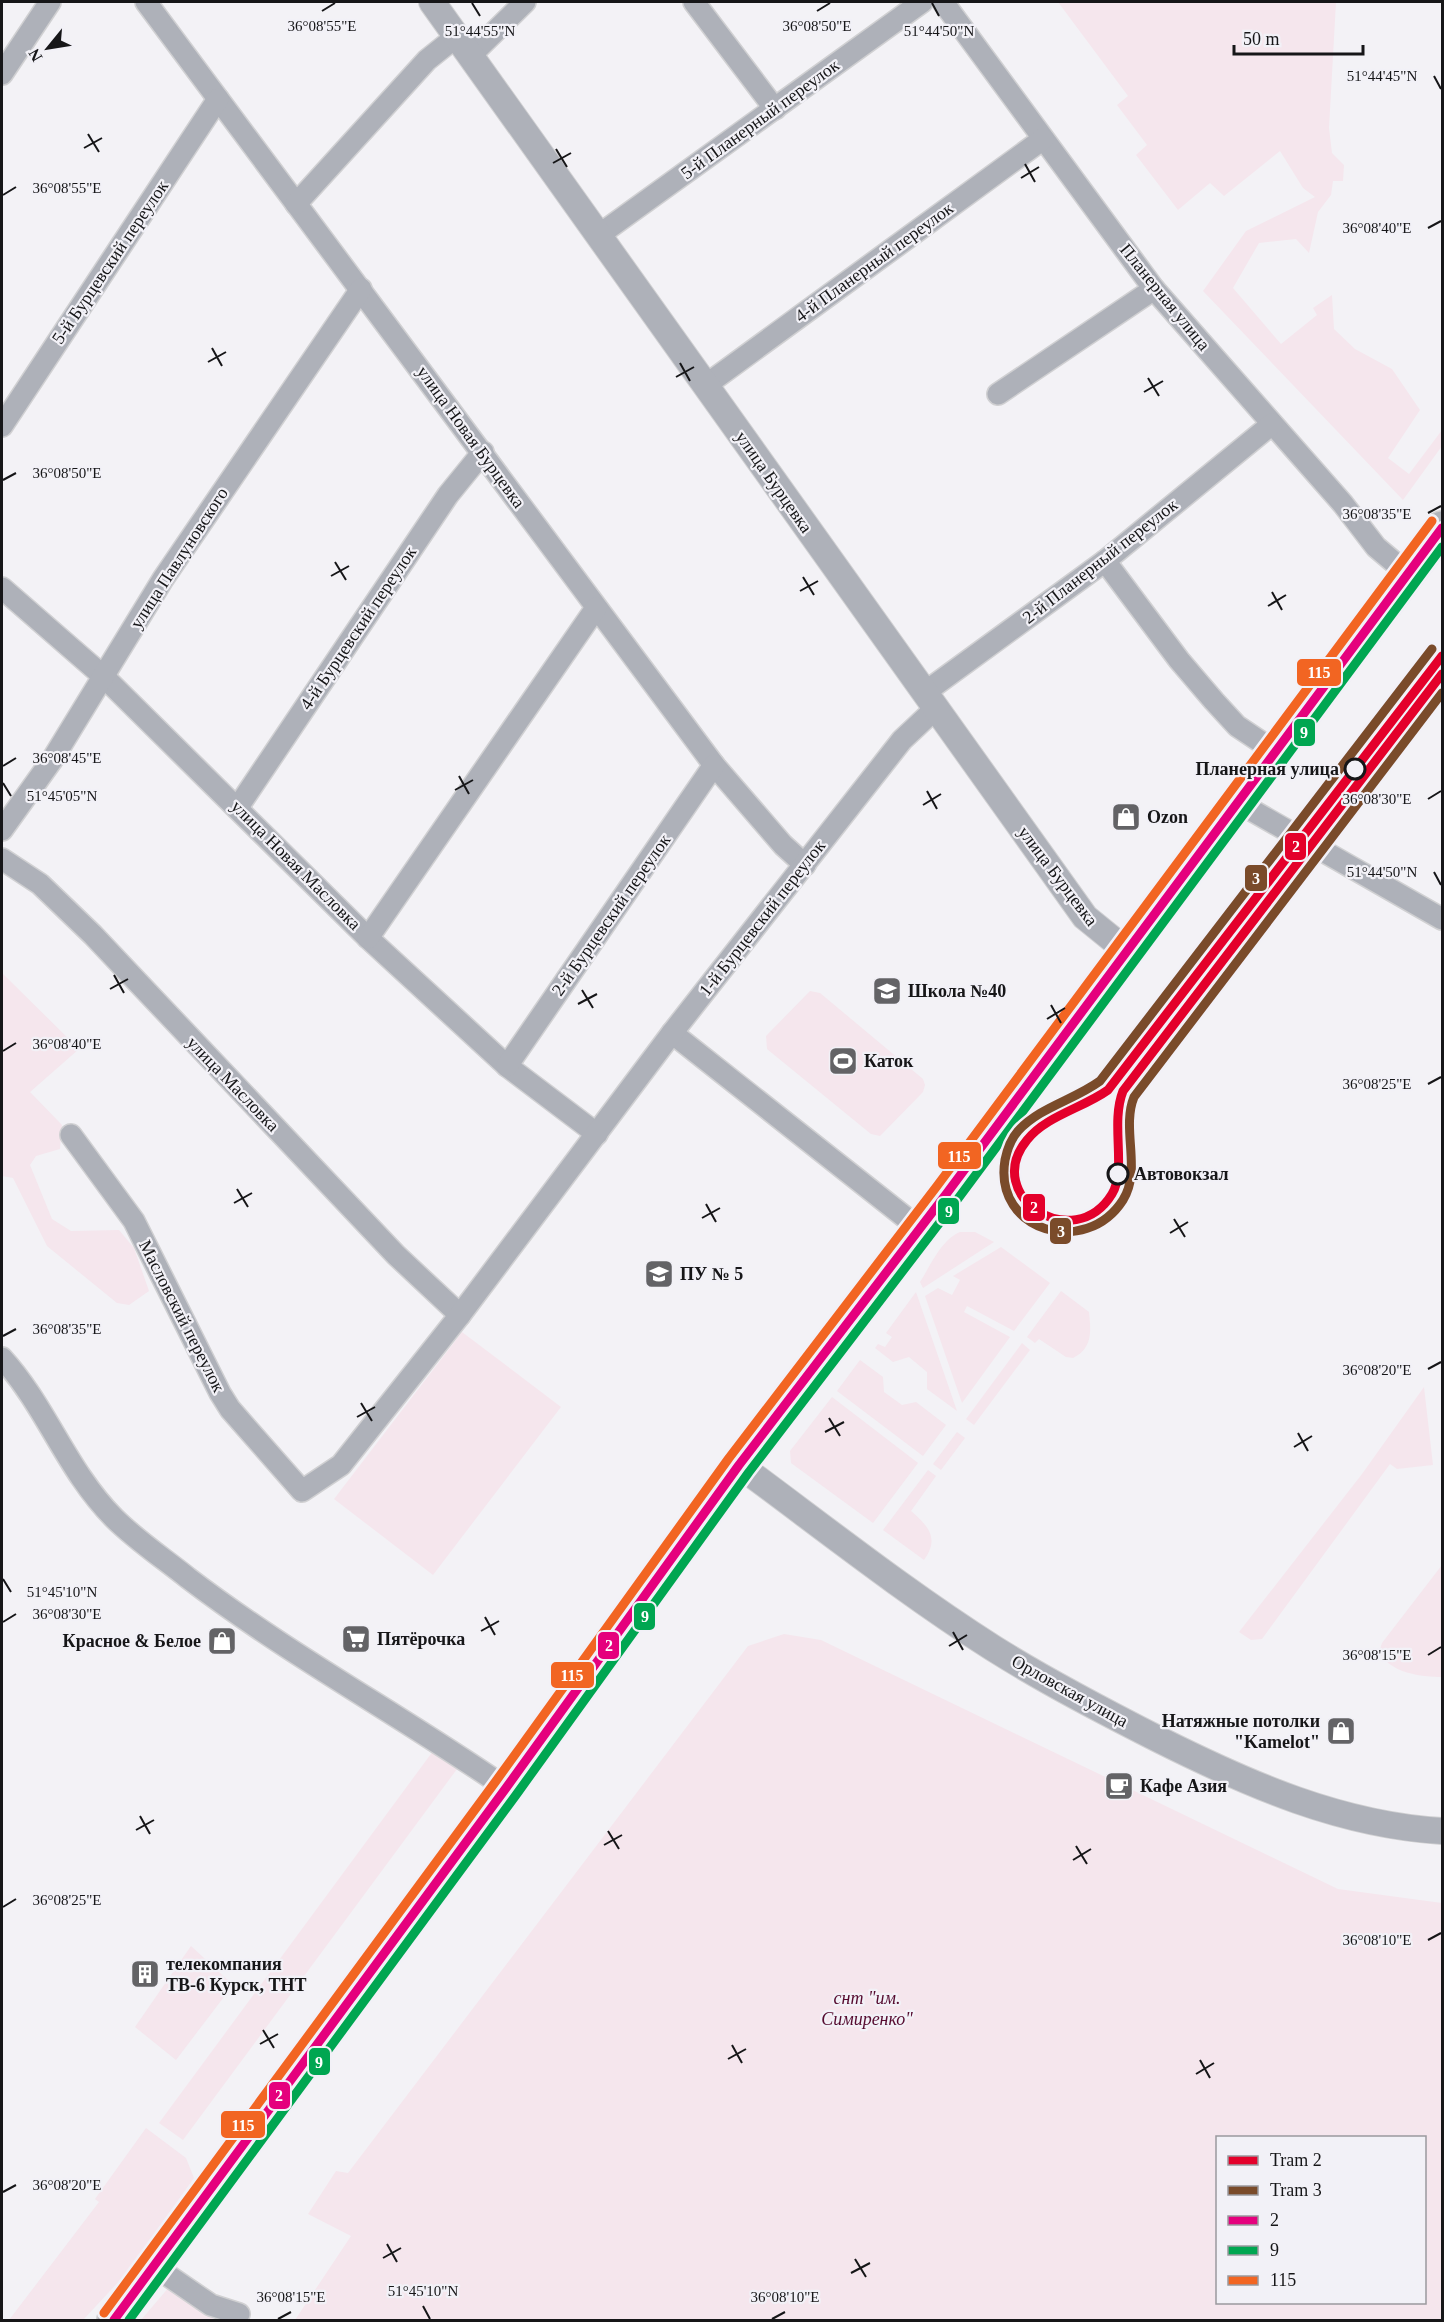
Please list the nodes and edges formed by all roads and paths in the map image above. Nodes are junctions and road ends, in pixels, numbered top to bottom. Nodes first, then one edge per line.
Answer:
1 (50, 2) edge
2 (146, 2) edge
3 (432, 2) edge
4 (525, 2) edge
5 (693, 2) edge
6 (921, 2) edge
7 (943, 2) edge
8 (464, 46) junction
9 (2, 74) edge
10 (218, 99) junction
11 (775, 109) junction
12 (1043, 139) junction
13 (296, 204) junction
14 (598, 235) junction
15 (361, 289) junction
16 (1154, 289) junction
17 (706, 385) junction
18 (998, 394) dead end
19 (1272, 424) junction
20 (2, 426) edge
21 (483, 452) junction
22 (1443, 528) edge
23 (1105, 561) junction
24 (1408, 574) junction
25 (2, 588) edge
26 (596, 608) junction
27 (103, 676) junction
28 (930, 701) junction
29 (1275, 752) junction
30 (714, 765) junction
31 (1239, 803) junction
32 (238, 807) junction
33 (2, 830) edge
34 (2, 859) edge
35 (805, 865) junction
36 (1443, 919) edge
37 (368, 938) junction
38 (1128, 952) junction
39 (672, 1033) junction
40 (507, 1066) junction
41 (597, 1134) junction
42 (71, 1135) dead end
43 (920, 1229) junction
44 (460, 1314) junction
45 (2, 1358) edge
46 (739, 1465) junction
47 (302, 1491) joint
48 (506, 1788) junction
49 (1443, 1831) edge
50 (154, 2266) junction
51 (239, 2314) dead end
52 (114, 2320) edge

1 - 9 street
2 - 10 street, улица Новая Бурцевка
3 - 8 street, улица Бурцевка
4 - 8 street
5 - 11 street
6 - 11 street, 5-й Планерный переулок
7 - 12 street, Планерная улица
8 - 13 street
8 - 14 street, улица Бурцевка
10 - 13 street, улица Новая Бурцевка
10 - 20 street, 5-й Бурцевский переулок
11 - 14 street, 5-й Планерный переулок
12 - 16 street, Планерная улица
12 - 17 street, 4-й Планерный переулок
13 - 15 street, улица Новая Бурцевка
14 - 17 street, улица Бурцевка
15 - 21 street, улица Новая Бурцевка
15 - 27 street, улица Павлуновского
16 - 18 street
16 - 19 street, Планерная улица
17 - 28 street, улица Бурцевка
19 - 23 street, 2-й Планерный переулок
19 - 24 street, Планерная улица
21 - 26 street, улица Новая Бурцевка
21 - 32 street, 4-й Бурцевский переулок
22 - 24 main road
23 - 28 street, 2-й Планерный переулок
23 - 29 street
24 - 29 main road
25 - 27 street, улица Новая Масловка
26 - 30 street, улица Новая Бурцевка
26 - 37 street
27 - 32 street, улица Новая Масловка
27 - 33 street, улица Павлуновского
28 - 35 street, 1-й Бурцевский переулок
28 - 38 street, улица Бурцевка
29 - 31 main road
30 - 35 street, улица Новая Бурцевка
30 - 40 street, 2-й Бурцевский переулок
31 - 36 street
31 - 38 main road
32 - 37 street, улица Новая Масловка
34 - 44 street, улица Масловка
35 - 39 street, 1-й Бурцевский переулок
37 - 40 street, улица Новая Масловка
38 - 43 main road
39 - 41 street, 1-й Бурцевский переулок
39 - 43 street
40 - 41 street, улица Новая Масловка
41 - 44 street, 1-й Бурцевский переулок
42 - 47 street, Масловский переулок
43 - 46 main road
44 - 47 street, 1-й Бурцевский переулок
45 - 48 street
46 - 48 main road
46 - 49 street, Орловская улица
48 - 50 main road
50 - 51 street
50 - 52 main road

